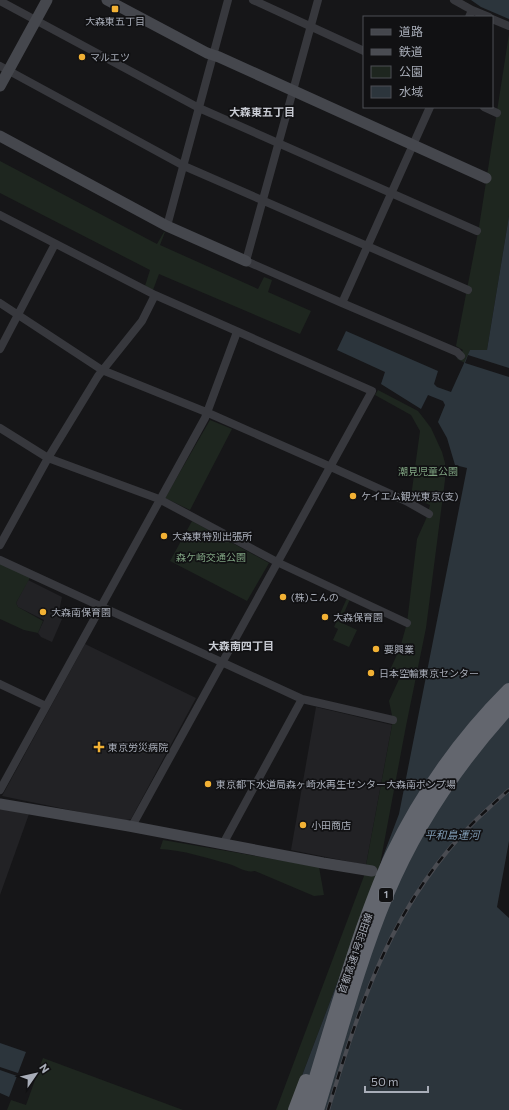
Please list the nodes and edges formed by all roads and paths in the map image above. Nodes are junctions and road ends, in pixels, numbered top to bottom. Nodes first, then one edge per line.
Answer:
1 (47, 0) edge
2 (106, 0) edge
3 (228, 0) edge
4 (253, 0) edge
5 (318, 0) edge
6 (454, 0) edge
7 (0, 1) edge
8 (471, 13) edge
9 (484, 16) edge
10 (493, 19) edge
11 (36, 21) junction
12 (311, 26) junction
13 (509, 26) edge
14 (363, 51) edge
15 (214, 55) junction
16 (4, 68) edge
17 (0, 86) edge
18 (293, 91) junction
19 (199, 108) junction
20 (430, 108) edge
21 (486, 108) edge
22 (497, 113) dead end
23 (0, 136) edge
24 (280, 143) junction
25 (413, 143) junction
26 (184, 166) junction
27 (486, 178) dead end
28 (391, 192) junction
29 (264, 200) junction
30 (0, 215) edge
31 (167, 226) junction
32 (477, 231) dead end
33 (55, 244) junction
34 (367, 245) junction
35 (246, 261) junction
36 (468, 290) dead end
37 (155, 295) junction
38 (0, 303) edge
39 (342, 303) junction
40 (18, 315) junction
41 (238, 332) junction
42 (0, 348) edge
43 (461, 356) dead end
44 (102, 370) junction
45 (206, 412) junction
46 (0, 428) edge
47 (48, 458) junction
48 (331, 467) junction
49 (159, 500) junction
50 (429, 514) dead end
51 (0, 545) edge
52 (0, 560) edge
53 (279, 563) junction
54 (100, 606) junction
55 (407, 623) dead end
56 (222, 662) junction
57 (0, 684) edge
58 (509, 690) edge
59 (302, 699) junction
60 (46, 706) junction
61 (509, 707) edge
62 (393, 720) dead end
63 (0, 790) edge
64 (0, 804) edge
65 (132, 826) junction
66 (224, 844) junction
67 (372, 871) dead end
68 (346, 976) junction
69 (295, 1110) edge
70 (306, 1110) edge
71 (317, 1110) edge

1 - 11 street
2 - 15 street
3 - 15 street
4 - 12 street
5 - 12 street
6 - 8 street
7 - 11 street
8 - 9 street
10 - 13 street
11 - 16 street
11 - 19 street
12 - 14 street
12 - 18 street
15 - 18 street
15 - 19 street
16 - 17 street
16 - 26 street
18 - 24 street
18 - 25 street
19 - 24 street
19 - 26 street
20 - 25 street
21 - 22 street
23 - 31 street
24 - 28 street
24 - 29 street
25 - 27 street
25 - 28 street
26 - 29 street
26 - 31 street
28 - 32 street
28 - 34 street
29 - 34 street
29 - 35 street
30 - 33 street
31 - 35 street
33 - 37 street
33 - 40 street
34 - 36 street
34 - 39 street
35 - 39 street
37 - 41 street
37 - 44 street
38 - 40 street
39 - 43 street
40 - 42 street
40 - 44 street
41 - 45 street
41 - 48 street
44 - 45 street
44 - 47 street
45 - 48 street
45 - 49 street
46 - 47 street
47 - 49 street
47 - 51 street
48 - 50 street
48 - 53 street
49 - 53 street
49 - 54 street
52 - 54 street
53 - 55 street
53 - 56 street
54 - 56 street
54 - 60 street
56 - 59 street
56 - 65 street
57 - 60 street
58 - 68 highway, 首都高速1号羽田線 / 1
59 - 62 street
59 - 66 street
60 - 63 street
61 - 71 highway, 首都高速1号羽田線 / 1
64 - 65 street
65 - 66 street
66 - 67 street
68 - 69 highway
68 - 70 highway, 首都高速1号羽田線 / 1

